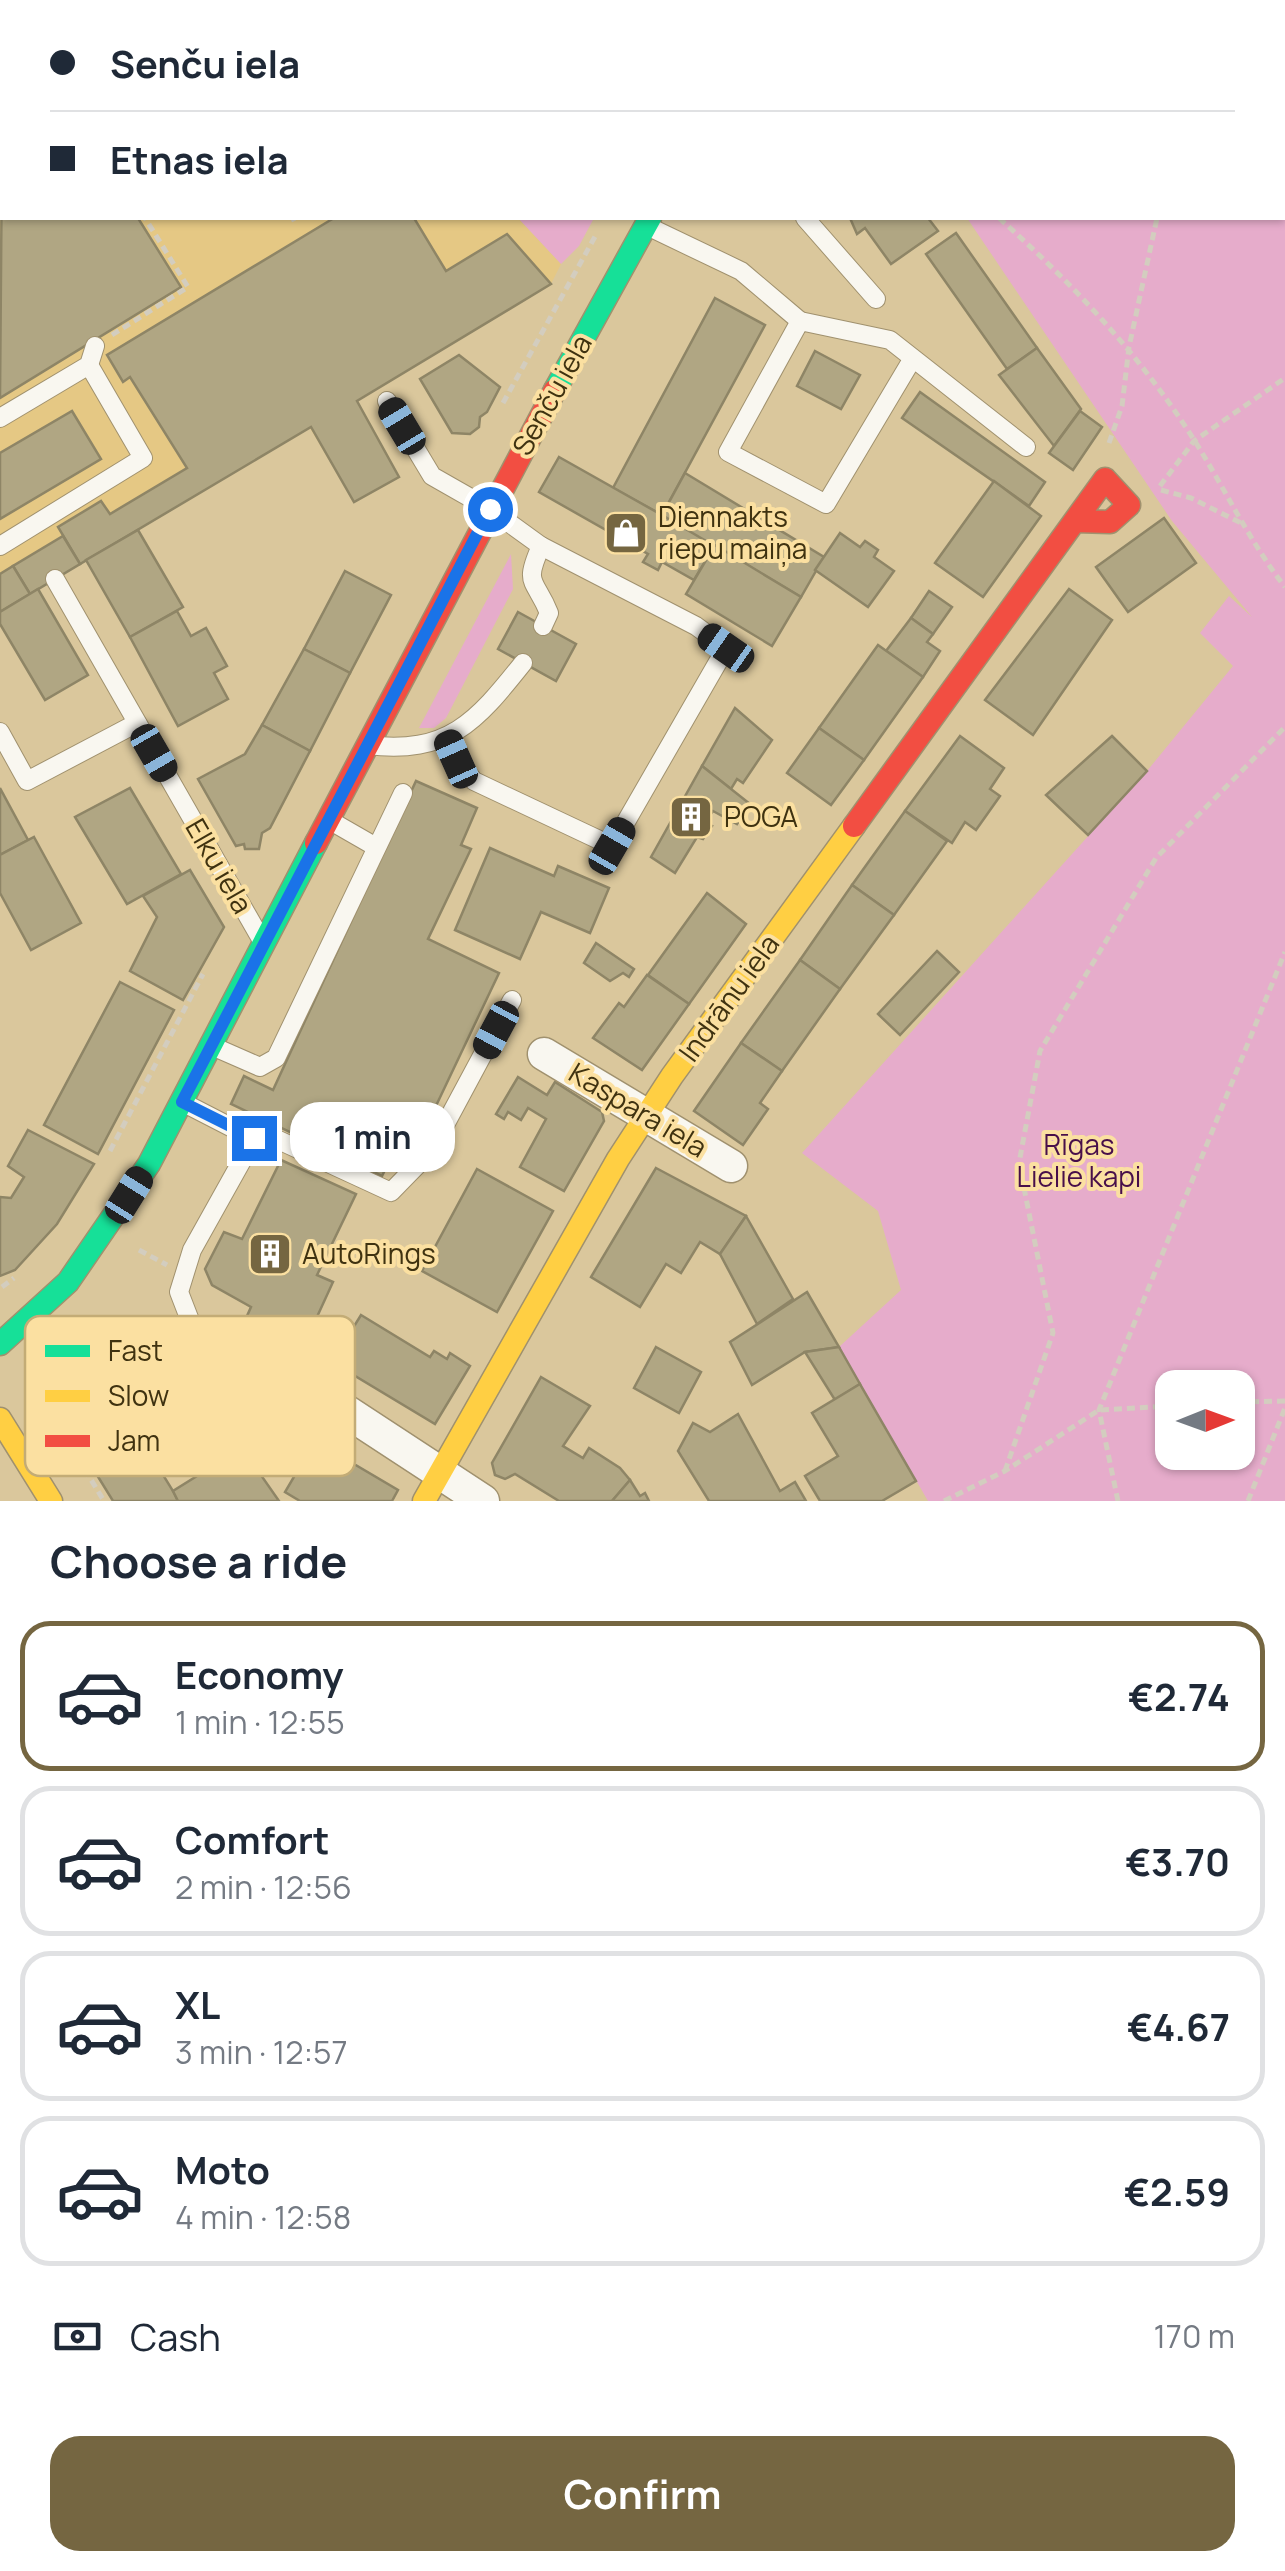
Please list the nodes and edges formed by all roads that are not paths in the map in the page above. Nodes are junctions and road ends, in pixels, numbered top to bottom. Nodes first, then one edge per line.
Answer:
1 (808, 220) edge
2 (648, 221) edge
3 (876, 299) dead end
4 (800, 321) junction
5 (913, 358) junction
6 (387, 401) dead end
7 (0, 418) edge
8 (1026, 447) dead end
9 (490, 509) junction
10 (1075, 521) dead end
11 (0, 546) edge
12 (541, 546) junction
13 (55, 579) dead end
14 (543, 626) dead end
15 (524, 663) dead end
16 (138, 723) junction
17 (0, 732) edge
18 (446, 737) junction
19 (367, 745) junction
20 (402, 794) dead end
21 (328, 820) junction
22 (376, 847) junction
23 (264, 944) junction
24 (512, 1000) dead end
25 (211, 1045) junction
26 (544, 1054) dead end
27 (182, 1102) junction
28 (646, 1114) junction
29 (254, 1138) junction
30 (731, 1166) dead end
31 (31, 1316) edge
32 (189, 1316) edge
33 (25, 1321) edge
34 (0, 1344) edge
35 (0, 1419) edge
36 (355, 1425) edge
37 (25, 1459) edge
38 (35, 1476) edge
39 (433, 1487) edge
40 (51, 1501) edge
41 (483, 1501) edge

1 - 3 lane
2 - 4 lane
2 - 9 main road, Senču iela
4 - 5 lane
4 - 5 lane
5 - 8 lane
6 - 9 lane
7 - 11 lane
9 - 12 lane
9 - 19 main road, Senču iela
10 - 28 main road, Indrānu iela
12 - 14 lane
12 - 18 lane
13 - 16 lane, Elku iela
15 - 18 lane
16 - 17 lane
16 - 23 lane, Elku iela
18 - 19 lane
19 - 21 main road, Senču iela
20 - 22 lane
21 - 22 lane
21 - 23 main road, Senču iela
22 - 25 lane
23 - 25 main road, Senču iela
24 - 29 lane
25 - 27 main road, Senču iela
26 - 28 street, Kaspara iela
27 - 29 lane
27 - 31 main road, Senču iela
28 - 30 street, Kaspara iela
28 - 39 main road, Indrānu iela
29 - 32 lane
33 - 34 main road, Senču iela
35 - 37 main road
36 - 39 street
38 - 40 main road
39 - 41 street

